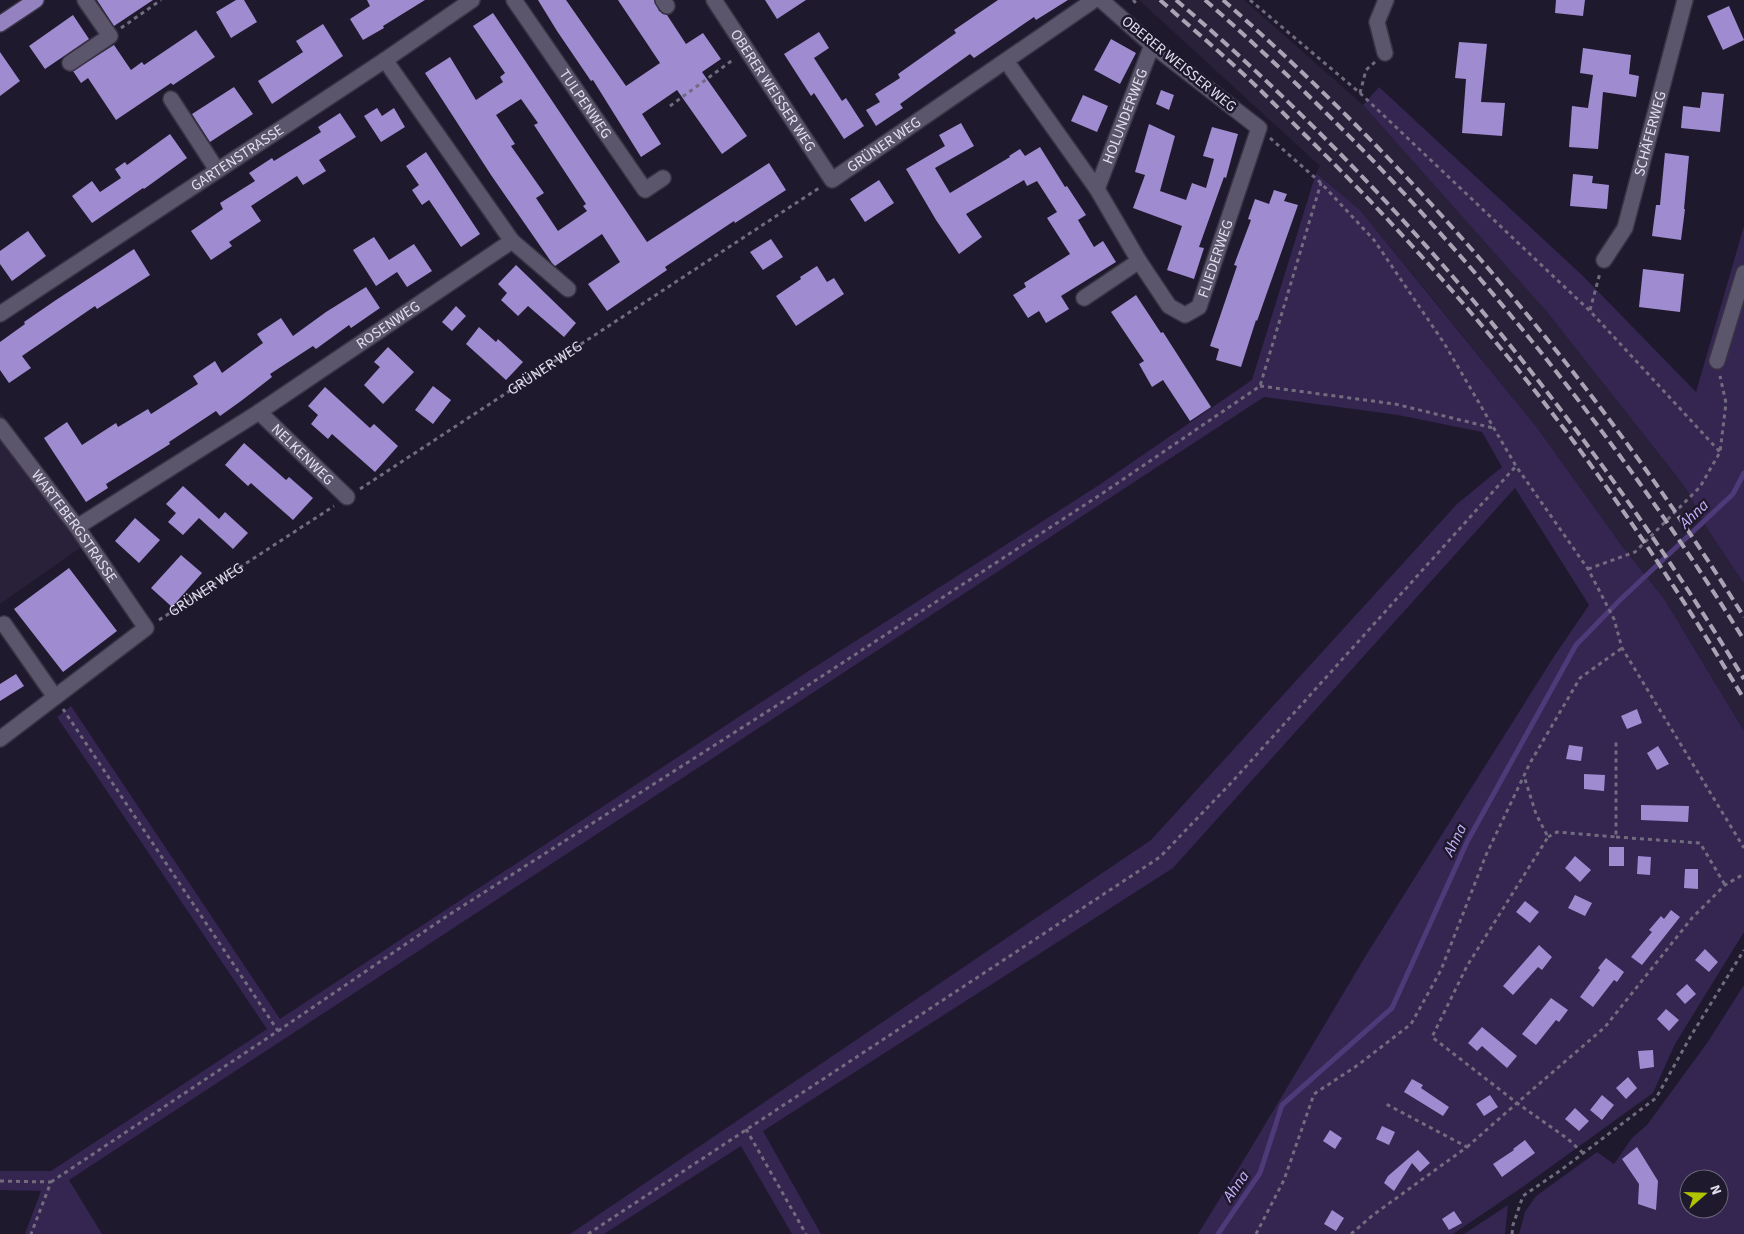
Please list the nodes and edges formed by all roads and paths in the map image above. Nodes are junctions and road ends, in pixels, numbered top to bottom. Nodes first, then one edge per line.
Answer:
1 (36, 0) edge
2 (85, 0) edge
3 (161, 0) edge
4 (472, 0) edge
5 (514, 0) edge
6 (714, 0) edge
7 (1094, 0) edge
8 (1101, 0) edge
9 (1250, 0) edge
10 (1386, 0) edge
11 (1685, 0) edge
12 (0, 24) edge
13 (110, 36) junction
14 (1152, 45) junction
15 (747, 50) junction
16 (1385, 53) joint
17 (385, 60) junction
18 (1006, 61) junction
19 (70, 63) dead end
20 (1360, 93) junction
21 (171, 99) dead end
22 (670, 106) dead end
23 (1259, 128) junction
24 (218, 170) junction
25 (663, 178) dead end
26 (832, 180) junction
27 (1321, 183) junction
28 (1096, 189) junction
29 (512, 241) junction
30 (1604, 260) joint
31 (1139, 261) junction
32 (1744, 273) edge
33 (568, 289) dead end
34 (1084, 298) dead end
35 (1590, 310) junction
36 (0, 314) edge
37 (1717, 361) joint
38 (1260, 386) junction
39 (259, 412) junction
40 (0, 426) edge
41 (1493, 428) junction
42 (1720, 452) junction
43 (1516, 466) junction
44 (347, 497) junction
45 (77, 527) junction
46 (1588, 570) junction
47 (4, 624) dead end
48 (146, 628) junction
49 (1622, 648) junction
50 (55, 697) junction
51 (0, 738) edge
52 (1616, 739) dead end
53 (1524, 775) junction
54 (1548, 837) junction
55 (1616, 837) junction
56 (1744, 848) edge
57 (1744, 874) edge
58 (1725, 885) junction
59 (1744, 950) edge
60 (278, 1030) junction
61 (1384, 1103) dead end
62 (1517, 1103) junction
63 (746, 1129) junction
64 (1467, 1147) junction
65 (1583, 1153) junction
66 (0, 1181) edge
67 (51, 1182) junction
68 (31, 1234) edge
69 (588, 1234) edge
70 (806, 1234) edge
71 (1256, 1234) edge
72 (1351, 1234) edge
73 (1512, 1234) edge

1 - 12 main road
2 - 13 street
3 - 13 path
4 - 17 street, GARTENSTRASSE
5 - 25 street, TULPENWEG
6 - 15 street, OBERER WEISSER WEG
7 - 18 street, GRÜNER WEG
8 - 14 street, OBERER WEISSER WEG
9 - 20 path
10 - 16 street
11 - 30 street, SCHÄFERWEG
13 - 19 street
14 - 23 street, OBERER WEISSER WEG
14 - 28 street, HOLUNDERWEG
15 - 22 path
15 - 26 street, OBERER WEISSER WEG
16 - 20 path
17 - 24 street, GARTENSTRASSE
17 - 29 street
18 - 26 street, GRÜNER WEG
18 - 28 street, FLIEDERWEG
20 - 35 path
21 - 24 street
23 - 27 path
23 - 31 street, FLIEDERWEG
24 - 36 street, GARTENSTRASSE
26 - 44 path, GRÜNER WEG
27 - 38 path
27 - 41 path
28 - 31 street, FLIEDERWEG
29 - 33 street
29 - 39 street, ROSENWEG
30 - 35 path
31 - 34 street
32 - 37 street
35 - 42 path
37 - 42 path
38 - 41 path
38 - 60 path
39 - 44 street, NELKENWEG
39 - 45 street, ROSENWEG
40 - 45 street, WARTEBERGSTRASSE
41 - 43 path
42 - 46 path
43 - 46 path
43 - 63 path
44 - 48 path, GRÜNER WEG
45 - 48 street, WARTEBERGSTRASSE
46 - 49 path
47 - 50 street
48 - 50 street
49 - 53 path
49 - 56 path
50 - 51 street
50 - 60 path
52 - 55 path
53 - 54 path
53 - 71 path
54 - 55 path
54 - 62 path
55 - 58 path
57 - 58 path
58 - 62 path
59 - 65 path
60 - 67 path
61 - 64 path
62 - 64 path
62 - 65 path
63 - 69 path
63 - 70 path
64 - 72 path
65 - 73 path
66 - 67 path
67 - 68 path

